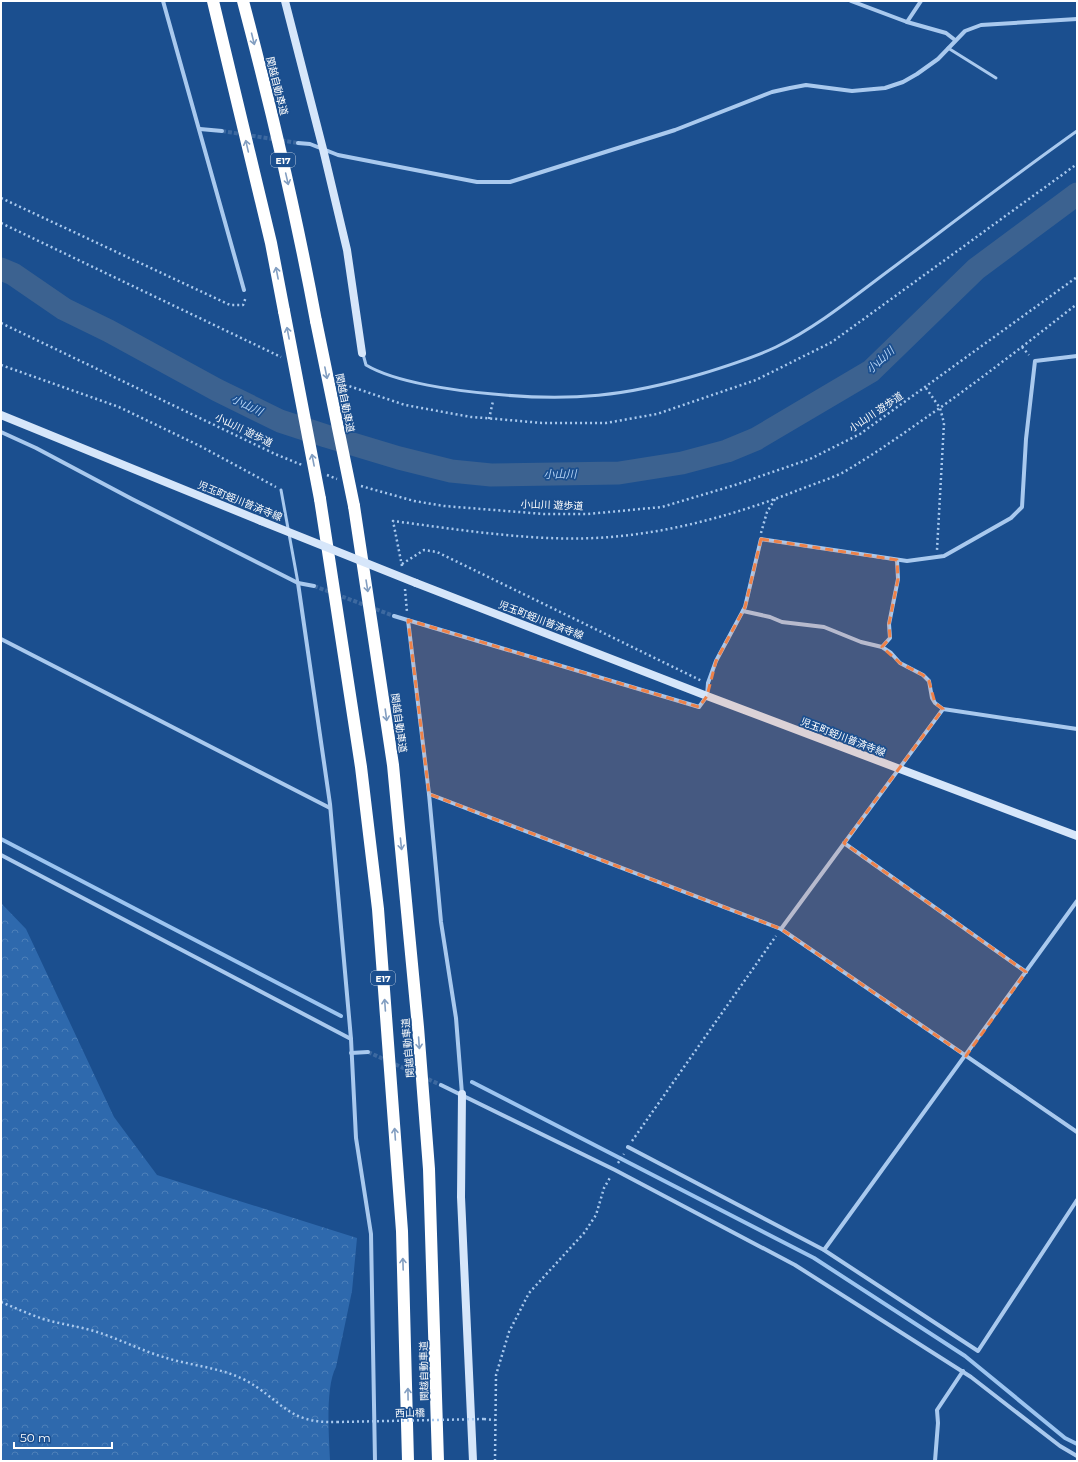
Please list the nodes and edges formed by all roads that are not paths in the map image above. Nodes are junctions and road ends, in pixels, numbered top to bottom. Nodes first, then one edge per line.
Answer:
1 (163, 1) edge
2 (213, 1) edge
3 (243, 1) edge
4 (285, 1) edge
5 (850, 1) edge
6 (921, 1) edge
7 (1077, 18) edge
8 (907, 22) junction
9 (955, 40) junction
10 (948, 48) junction
11 (996, 78) dead end
12 (200, 129) junction
13 (222, 131) tunnel mouth
14 (1077, 131) edge
15 (298, 143) tunnel mouth
16 (323, 149) junction
17 (244, 290) road end
18 (362, 353) joint
19 (1077, 356) edge
20 (1, 415) edge
21 (1, 432) edge
22 (281, 490) road end
23 (897, 560) junction
24 (298, 583) junction
25 (314, 586) tunnel mouth
26 (743, 611) junction
27 (394, 616) tunnel mouth
28 (408, 620) junction
29 (1, 639) edge
30 (882, 647) junction
31 (707, 696) junction
32 (943, 709) junction
33 (1077, 729) edge
34 (899, 768) junction
35 (429, 794) junction
36 (330, 808) junction
37 (1077, 836) edge
38 (844, 843) junction
39 (1, 855) edge
40 (1077, 901) edge
41 (781, 929) junction
42 (1026, 972) junction
43 (350, 1039) junction
44 (368, 1052) tunnel mouth
45 (351, 1053) junction
46 (966, 1056) junction
47 (441, 1085) tunnel mouth
48 (462, 1094) junction
49 (1077, 1132) edge
50 (627, 1148) road end
51 (1077, 1200) edge
52 (824, 1250) junction
53 (962, 1371) junction
54 (1077, 1456) edge
55 (375, 1461) edge
56 (408, 1461) edge
57 (438, 1461) edge
58 (473, 1461) edge
59 (935, 1461) edge

1 - 12 street
56 -> 2 highway, 関越自動車道 / E17, bridge
3 -> 57 highway, 関越自動車道 / E17, bridge
4 - 16 main road
5 - 8 street
6 - 8 street
7 - 9 street
8 - 9 street
9 - 10 street
10 - 11 lane
10 - 16 street
12 - 13 street
12 - 17 street
14 - 18 lane
15 - 16 street
16 - 18 main road
19 - 23 street
20 - 31 main road, 児玉町蛭川普済寺線, bridge
21 - 24 street
22 - 24 lane
23 - 26 street
23 - 30 street
24 - 25 street
24 - 36 street
26 - 30 street
26 - 31 street
27 - 28 street
28 - 31 street
28 - 35 street
29 - 36 street
30 - 32 street
31 - 34 main road, 児玉町蛭川普済寺線
32 - 33 street
32 - 34 street
34 - 37 main road, 児玉町蛭川普済寺線
34 - 38 street
35 - 41 street
35 - 48 street
36 - 43 street
38 - 41 street
38 - 42 street
39 - 43 street
40 - 42 street
41 - 46 street
42 - 46 street
43 - 45 street
44 - 45 street
45 - 55 street
46 - 49 street
46 - 52 street
47 - 48 street
48 - 53 street
48 - 58 main road
50 - 52 street
51 - 52 street
53 - 54 street
53 - 59 street

